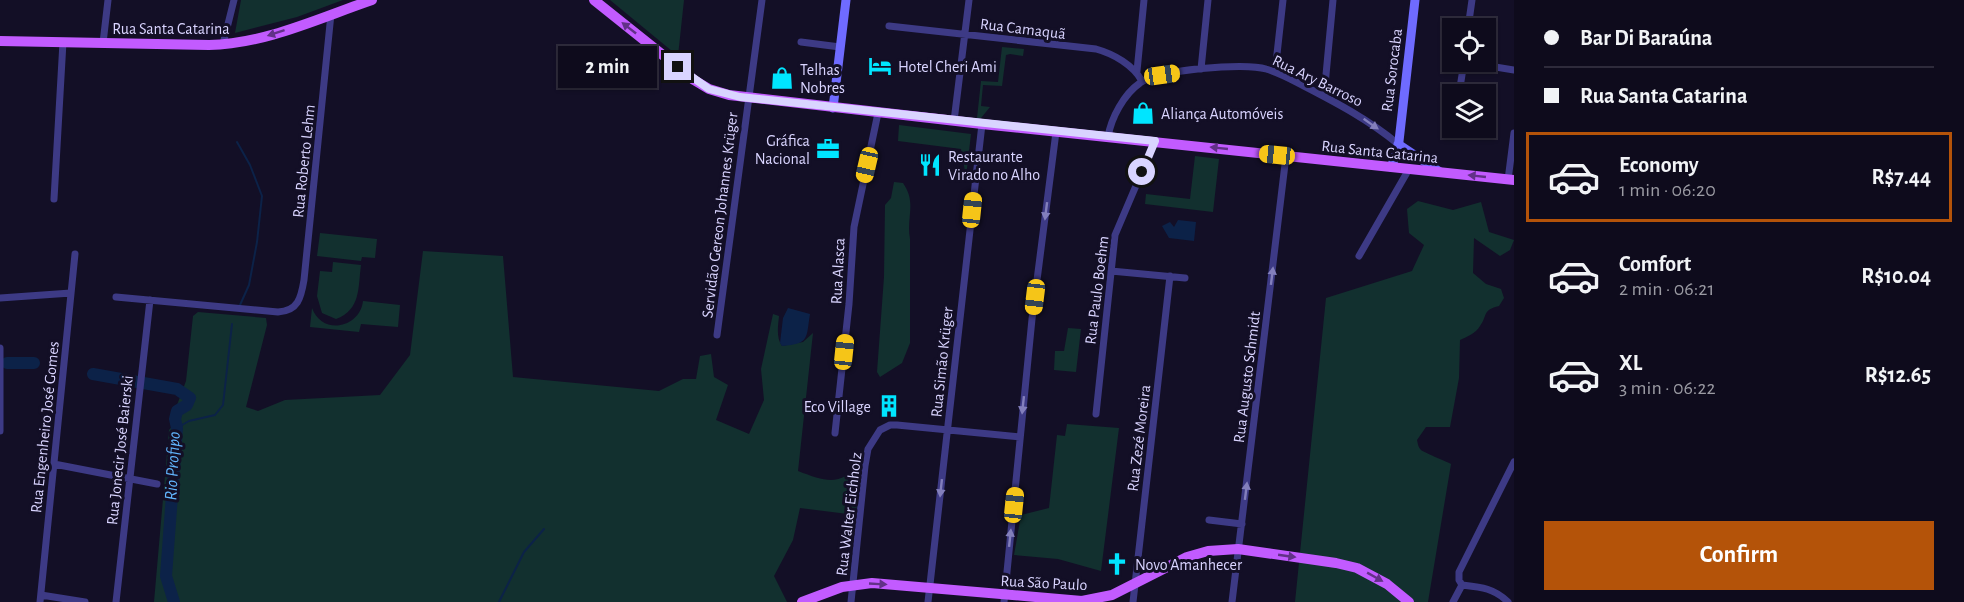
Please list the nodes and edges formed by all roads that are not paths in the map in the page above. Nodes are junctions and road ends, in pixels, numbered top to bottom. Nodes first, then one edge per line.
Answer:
1 (108, 0) edge
2 (234, 0) edge
3 (372, 0) edge
4 (594, 0) edge
5 (762, 0) edge
6 (846, 0) edge
7 (969, 0) edge
8 (1144, 0) edge
9 (1208, 0) edge
10 (1283, 0) edge
11 (1333, 0) edge
12 (1415, 0) edge
13 (1472, 0) edge
14 (332, 14) junction
15 (1469, 18) edge
16 (889, 26) dead end
17 (964, 34) junction
18 (0, 41) edge
19 (63, 42) junction
20 (801, 42) dead end
21 (103, 43) junction
22 (223, 44) junction
23 (840, 47) junction
24 (1496, 66) edge
25 (1201, 69) junction
26 (1514, 69) edge
27 (1137, 71) junction
28 (1275, 72) junction
29 (1142, 81) junction
30 (1324, 96) junction
31 (748, 98) junction
32 (833, 108) junction
33 (878, 113) junction
34 (954, 121) junction
35 (982, 124) junction
36 (1056, 132) junction
37 (1514, 133) edge
38 (1108, 137) junction
39 (1155, 141) junction
40 (1398, 144) junction
41 (1286, 156) junction
42 (1391, 167) junction
43 (1409, 169) junction
44 (1440, 172) junction
45 (1511, 180) edge
46 (54, 199) dead end
47 (75, 254) dead end
48 (1359, 256) dead end
49 (1111, 271) junction
50 (1170, 276) junction
51 (1185, 278) dead end
52 (71, 293) junction
53 (116, 297) dead end
54 (0, 298) edge
55 (150, 300) junction
56 (717, 335) dead end
57 (0, 348) edge
58 (0, 365) edge
59 (1096, 414) dead end
60 (947, 430) junction
61 (0, 431) edge
62 (835, 433) dead end
63 (1020, 436) junction
64 (1514, 462) edge
65 (54, 464) junction
66 (129, 479) junction
67 (1511, 480) edge
68 (157, 484) dead end
69 (1209, 520) dead end
70 (1242, 524) junction
71 (1238, 549) junction
72 (1135, 583) junction
73 (853, 585) junction
74 (1462, 585) junction
75 (930, 588) junction
76 (41, 599) edge
77 (1004, 599) edge
78 (85, 602) edge
79 (116, 602) edge
80 (802, 602) edge
81 (851, 602) edge
82 (928, 602) edge
83 (1133, 602) edge
84 (1232, 602) edge
85 (1409, 602) edge
86 (1453, 602) edge
87 (1508, 602) edge

1 - 21 street
2 - 22 street
3 - 14 main road, Rua Santa Catarina
31 -> 4 main road, Rua Santa Catarina
5 - 31 street, Servidão Gereon Johannes Krüger
6 - 23 main road
7 - 17 street
8 - 27 street
9 - 25 street
10 - 28 street
11 - 30 street
12 - 40 main road, Rua Sorocaba
13 - 15 street
14 -> 22 main road, Rua Santa Catarina
14 - 55 street, Rua Roberto Lehm
16 - 17 street, Rua Camaquã
17 - 27 street, Rua Camaquã
17 - 34 street
18 - 19 main road, Rua Santa Catarina
19 - 21 main road, Rua Santa Catarina
19 - 46 street
20 - 23 street
21 - 22 main road, Rua Santa Catarina
23 - 32 main road
24 - 26 street
25 - 28 street, Rua Ary Barroso
25 - 29 street, Rua Ary Barroso
27 - 29 street
28 - 30 street, Rua Ary Barroso
29 - 38 street
30 -> 40 street, Rua Ary Barroso
31 - 32 main road, Rua Santa Catarina
31 - 56 street, Servidão Gereon Johannes Krüger
32 - 33 main road, Rua Santa Catarina
33 - 34 main road, Rua Santa Catarina
33 - 62 street, Rua Alasca
34 - 35 main road, Rua Santa Catarina
35 - 36 main road, Rua Santa Catarina
35 - 60 street, Rua Simão Krüger
36 - 38 main road, Rua Santa Catarina
36 -> 63 street
37 - 45 street
38 - 39 main road, Rua Santa Catarina
41 -> 39 main road, Rua Santa Catarina
39 - 49 street, Rua Paulo Boehm
40 - 42 main road, Rua Sorocaba
40 - 44 main road
41 - 42 main road, Rua Santa Catarina
70 -> 41 street, Rua Augusto Schmidt
42 - 43 main road, Rua Santa Catarina
43 - 44 main road, Rua Santa Catarina
43 - 48 street
45 -> 44 main road, Rua Santa Catarina
47 - 52 street, Rua Engenheiro José Gomes
49 - 50 street
49 - 59 street, Rua Paulo Boehm
50 - 51 street
50 - 72 street, Rua Zezé Moreira
52 - 54 street
52 - 65 street, Rua Engenheiro José Gomes
53 - 55 street
55 - 66 street, Rua Jonecir José Baierski
57 - 58 street
58 - 61 street
60 - 63 street, Rua Walter Eichholz
60 - 73 street, Rua Walter Eichholz
60 -> 75 street, Rua Simão Krüger
77 -> 63 street
64 - 67 street
65 - 66 street
65 - 76 street, Rua Engenheiro José Gomes
66 - 68 street
66 - 79 street, Rua Jonecir José Baierski
67 - 74 street
69 - 70 street
70 - 71 street, Rua Augusto Schmidt
71 - 72 main road, Rua São Paulo
71 - 84 street, Rua Augusto Schmidt
71 -> 85 main road, Rua São Paulo
72 - 77 main road, Rua São Paulo
72 - 83 street, Rua Zezé Moreira
73 -> 75 main road, Rua São Paulo
73 - 80 main road, Rua São Paulo
73 - 81 street, Rua Walter Eichholz
74 - 86 street
74 - 87 street
75 - 77 main road, Rua São Paulo
75 - 82 street, Rua Simão Krüger
76 - 78 street

